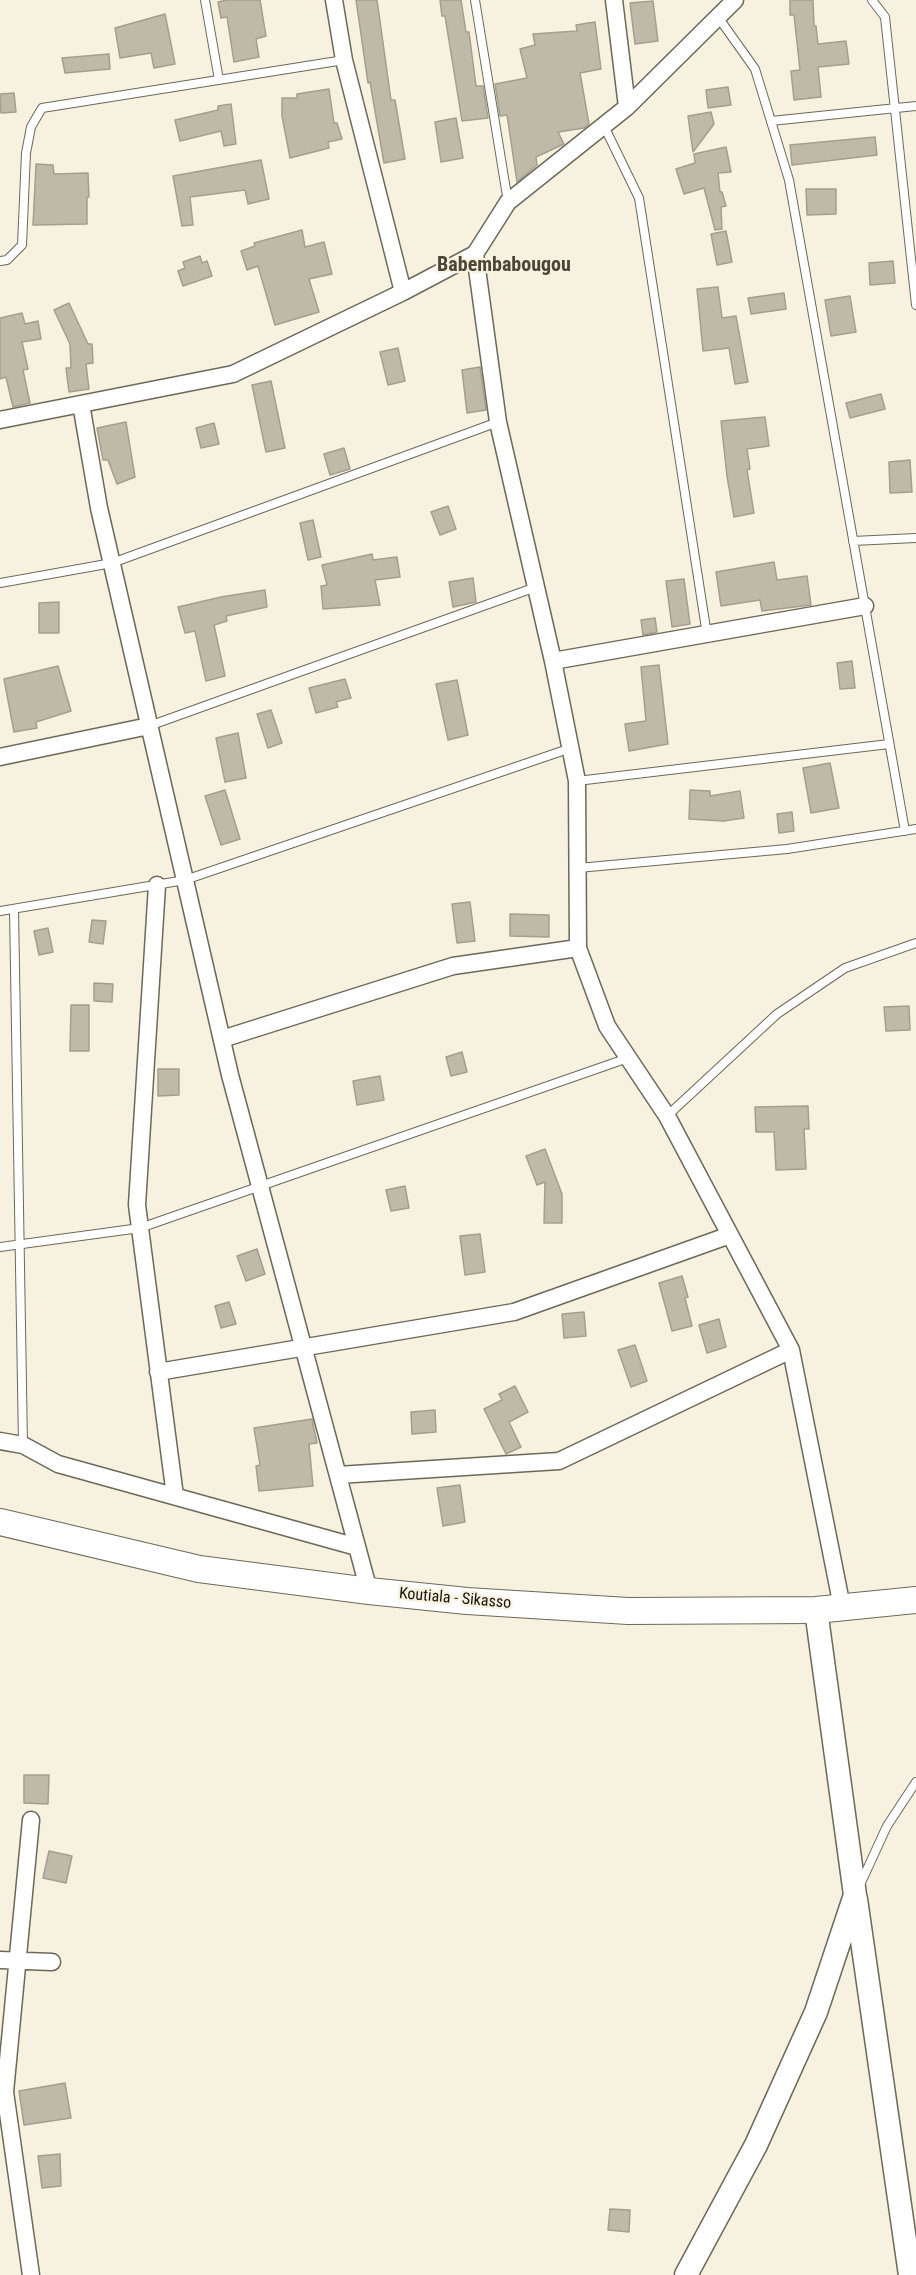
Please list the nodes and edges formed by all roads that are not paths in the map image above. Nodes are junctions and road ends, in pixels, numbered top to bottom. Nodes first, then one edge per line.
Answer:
1 (205, 0) edge
2 (334, 0) edge
3 (475, 0) edge
4 (615, 0) edge
5 (735, 0) edge
6 (872, 0) edge
7 (718, 17) junction
8 (344, 60) junction
9 (219, 80) junction
10 (916, 106) edge
11 (627, 107) junction
12 (894, 108) junction
13 (771, 121) junction
14 (604, 126) junction
15 (508, 202) junction
16 (475, 254) junction
17 (0, 261) edge
18 (403, 292) junction
19 (916, 305) edge
20 (81, 404) junction
21 (0, 420) edge
22 (498, 422) junction
23 (916, 538) edge
24 (853, 541) junction
25 (112, 563) junction
26 (0, 584) edge
27 (536, 586) junction
28 (865, 606) junction
29 (707, 635) junction
30 (553, 661) junction
31 (149, 726) junction
32 (889, 744) junction
33 (571, 748) junction
34 (0, 757) edge
35 (577, 781) junction
36 (916, 829) edge
37 (905, 831) junction
38 (578, 868) junction
39 (185, 880) junction
40 (156, 885) junction
41 (14, 909) junction
42 (0, 911) edge
43 (916, 943) edge
44 (578, 948) junction
45 (222, 1039) junction
46 (628, 1058) junction
47 (667, 1116) junction
48 (260, 1185) junction
49 (140, 1228) junction
50 (730, 1236) junction
51 (20, 1244) junction
52 (0, 1247) edge
53 (303, 1347) junction
54 (791, 1350) junction
55 (158, 1372) junction
56 (0, 1441) edge
57 (23, 1445) junction
58 (338, 1476) junction
59 (175, 1496) junction
60 (0, 1522) edge
61 (357, 1547) junction
62 (369, 1591) junction
63 (916, 1600) edge
64 (842, 1607) junction
65 (816, 1610) junction
66 (916, 1782) edge
67 (31, 1820) dead end
68 (855, 1894) junction
69 (0, 1960) edge
70 (17, 1960) junction
71 (52, 1962) dead end
72 (6, 2148) edge
73 (31, 2275) edge
74 (686, 2275) edge
75 (910, 2275) edge

1 - 9 lane
2 - 8 street
3 - 15 lane
4 - 11 street
5 - 7 street
6 - 12 lane
7 - 11 street
7 - 13 lane
8 - 9 lane
8 - 18 street
9 - 17 lane
10 - 12 lane
11 - 14 street
12 - 13 lane
12 - 19 lane
13 - 24 lane
14 - 15 street
14 - 29 lane
15 - 16 street
16 - 18 street
16 - 22 street
18 - 20 street
20 - 21 street
20 - 25 street
22 - 25 lane
22 - 27 street
23 - 24 lane
24 - 28 lane
25 - 26 lane
25 - 31 street
27 - 30 street
27 - 31 lane
28 - 29 street
28 - 32 lane
29 - 30 street
30 - 33 street
31 - 34 street
31 - 39 street
32 - 35 lane
32 - 37 lane
33 - 35 street
33 - 39 lane
35 - 38 street
36 - 37 lane
37 - 38 lane
38 - 44 street
39 - 40 lane
39 - 45 street
40 - 41 lane
40 - 49 street
41 - 42 lane
41 - 51 lane
43 - 47 lane
44 - 45 street
44 - 46 street
45 - 48 street
46 - 47 street
46 - 48 lane
47 - 50 street
48 - 49 lane
48 - 53 street
49 - 51 lane
49 - 55 street
50 - 53 street
50 - 54 street
51 - 52 lane
51 - 57 lane
53 - 55 street
53 - 58 street
54 - 58 street
54 - 64 street
55 - 59 street
56 - 57 street
57 - 59 street
58 - 61 street
59 - 61 street
60 - 62 main road, Koutiala - Sikasso
61 - 62 street
62 - 65 main road, Koutiala - Sikasso
63 - 64 main road, Koutiala - Sikasso
64 - 65 main road, Koutiala - Sikasso
65 - 68 street
66 - 68 lane
67 - 70 street
68 - 74 street
68 - 75 street
69 - 70 street
70 - 71 street
70 - 72 street
72 - 73 street

